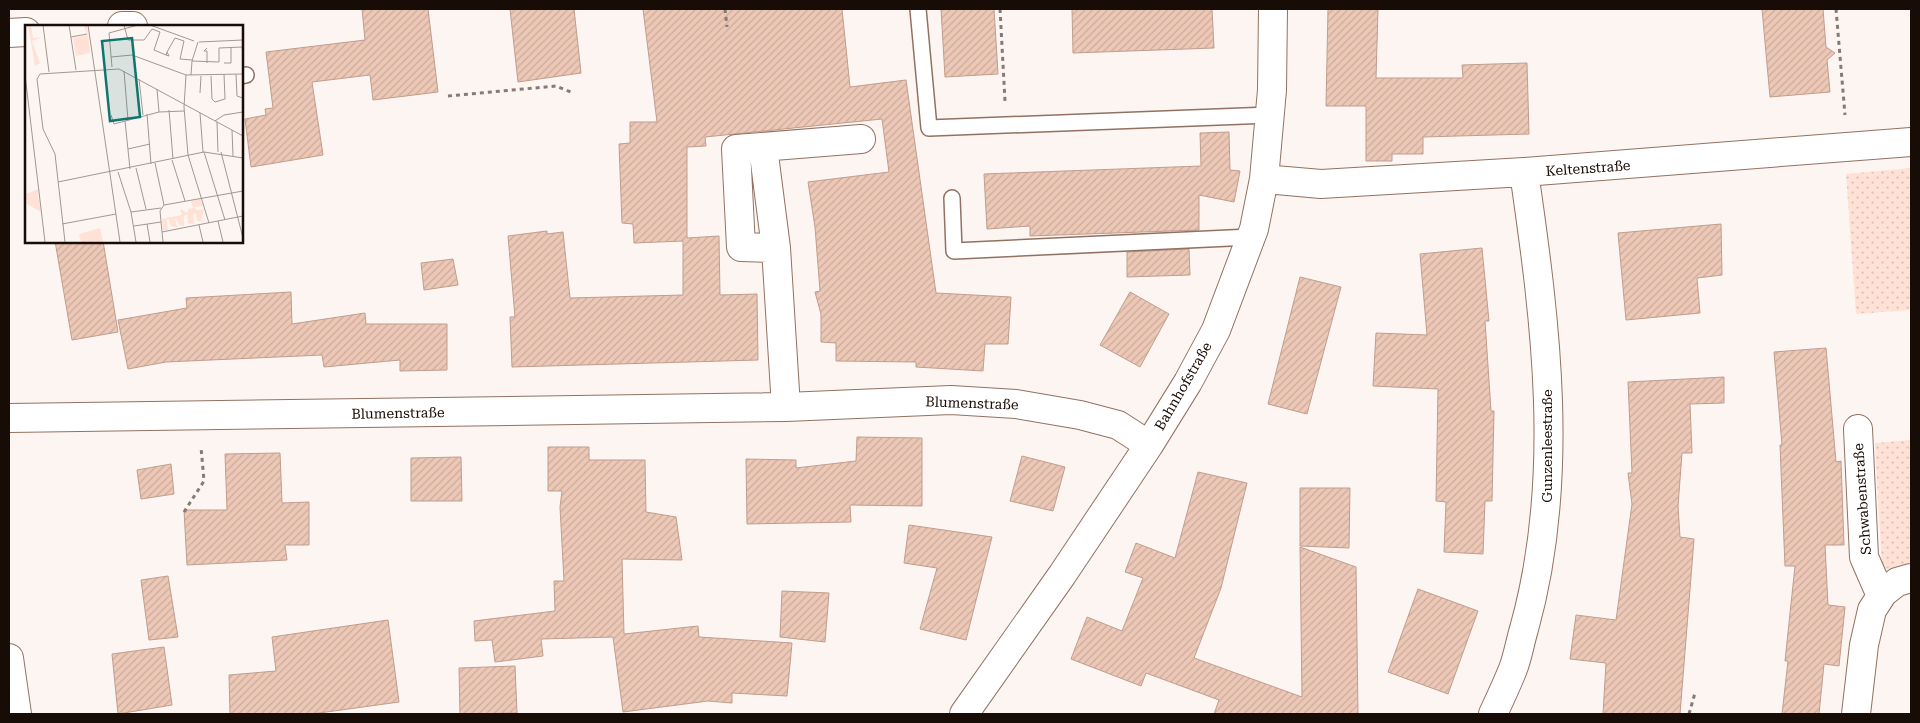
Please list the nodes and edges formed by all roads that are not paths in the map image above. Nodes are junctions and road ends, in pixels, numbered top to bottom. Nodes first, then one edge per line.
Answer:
1 (918, 9) edge
2 (1272, 9) edge
3 (25, 32) edge
4 (9, 33) edge
5 (1270, 115) junction
6 (861, 139) dead end
7 (1911, 142) edge
8 (1524, 172) junction
9 (1264, 179) junction
10 (952, 198) dead end
11 (1251, 237) junction
12 (786, 407) junction
13 (9, 418) edge
14 (1858, 429) dead end
15 (1149, 445) junction
16 (1911, 578) edge
17 (1881, 596) junction
18 (9, 658) edge
19 (17, 714) edge
20 (964, 714) edge
21 (1493, 714) edge
22 (1856, 714) edge

1 - 5 lane
2 - 5 street, Bahnhofstraße
3 - 4 street
5 - 9 street, Bahnhofstraße
6 - 12 street
7 - 8 street, Keltenstraße
8 - 9 street, Keltenstraße
8 - 21 street, Gunzenleestraße
9 - 11 street, Bahnhofstraße
10 - 11 lane
11 - 15 street, Bahnhofstraße
12 - 13 street, Blumenstraße
12 - 15 street, Blumenstraße
14 - 17 street, Schwabenstraße
15 - 20 street, Bahnhofstraße
16 - 17 street
17 - 22 street
18 - 19 street

